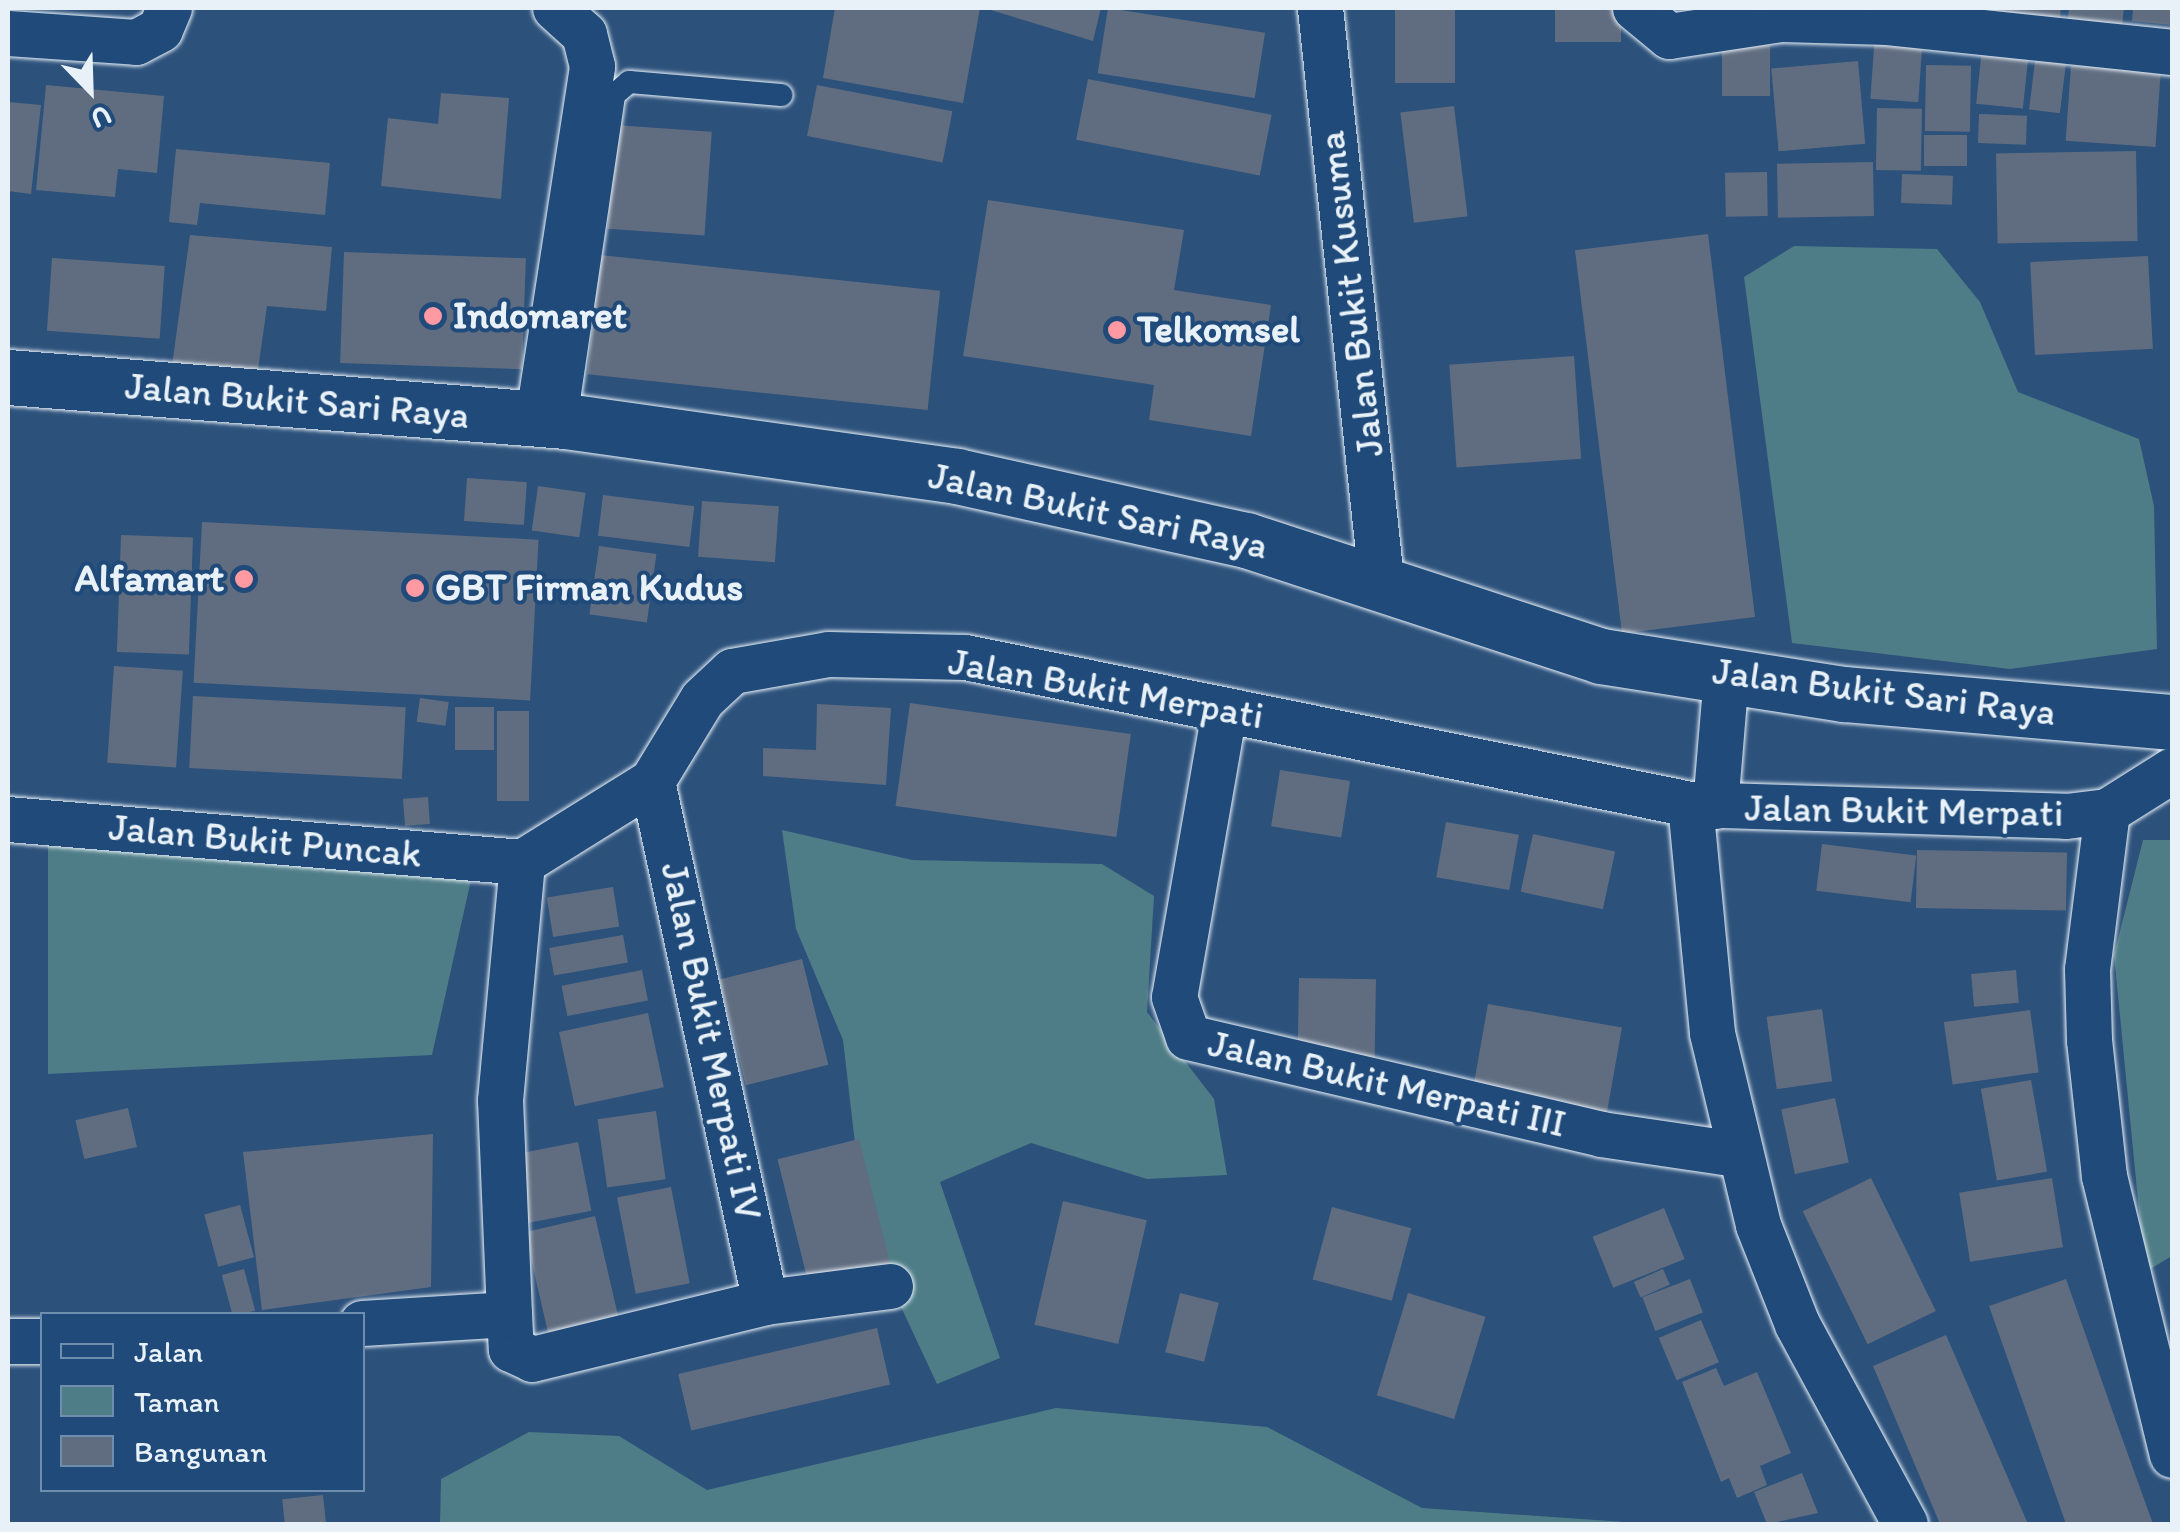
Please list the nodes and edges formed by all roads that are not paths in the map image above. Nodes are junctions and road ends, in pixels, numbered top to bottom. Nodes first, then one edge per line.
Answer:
1 (169, 8) edge
2 (555, 8) edge
3 (1320, 8) edge
4 (1635, 8) edge
5 (8, 33) edge
6 (2172, 52) edge
7 (781, 95) dead end
8 (8, 377) edge
9 (552, 422) junction
10 (1382, 580) junction
11 (1726, 675) junction
12 (1224, 711) junction
13 (2172, 722) edge
14 (2172, 770) edge
15 (652, 781) junction
16 (1703, 805) junction
17 (2107, 811) junction
18 (8, 819) edge
19 (522, 862) junction
20 (1737, 1154) junction
21 (890, 1286) dead end
22 (508, 1298) junction
23 (765, 1302) junction
24 (365, 1323) edge
25 (8, 1341) edge
26 (40, 1342) edge
27 (2172, 1455) edge
28 (1905, 1524) edge

1 - 5 street
2 - 9 street
3 - 10 street, Jalan Bukit Kusuma
4 - 6 street
7 - 9 lane
8 - 9 street, Jalan Bukit Sari Raya
9 - 10 street, Jalan Bukit Sari Raya
10 - 11 street, Jalan Bukit Sari Raya
11 - 13 street, Jalan Bukit Sari Raya
11 - 16 street
12 - 15 street, Jalan Bukit Merpati
12 - 16 street, Jalan Bukit Merpati
12 - 20 street, Jalan Bukit Merpati III
14 - 17 street, Jalan Bukit Merpati
15 - 19 street, Jalan Bukit Merpati
15 - 23 street, Jalan Bukit Merpati IV
16 - 17 street, Jalan Bukit Merpati
16 - 20 street
17 - 27 street
18 - 19 street, Jalan Bukit Puncak
19 - 22 street
20 - 28 street
21 - 23 street
22 - 23 street
22 - 24 street
25 - 26 street

